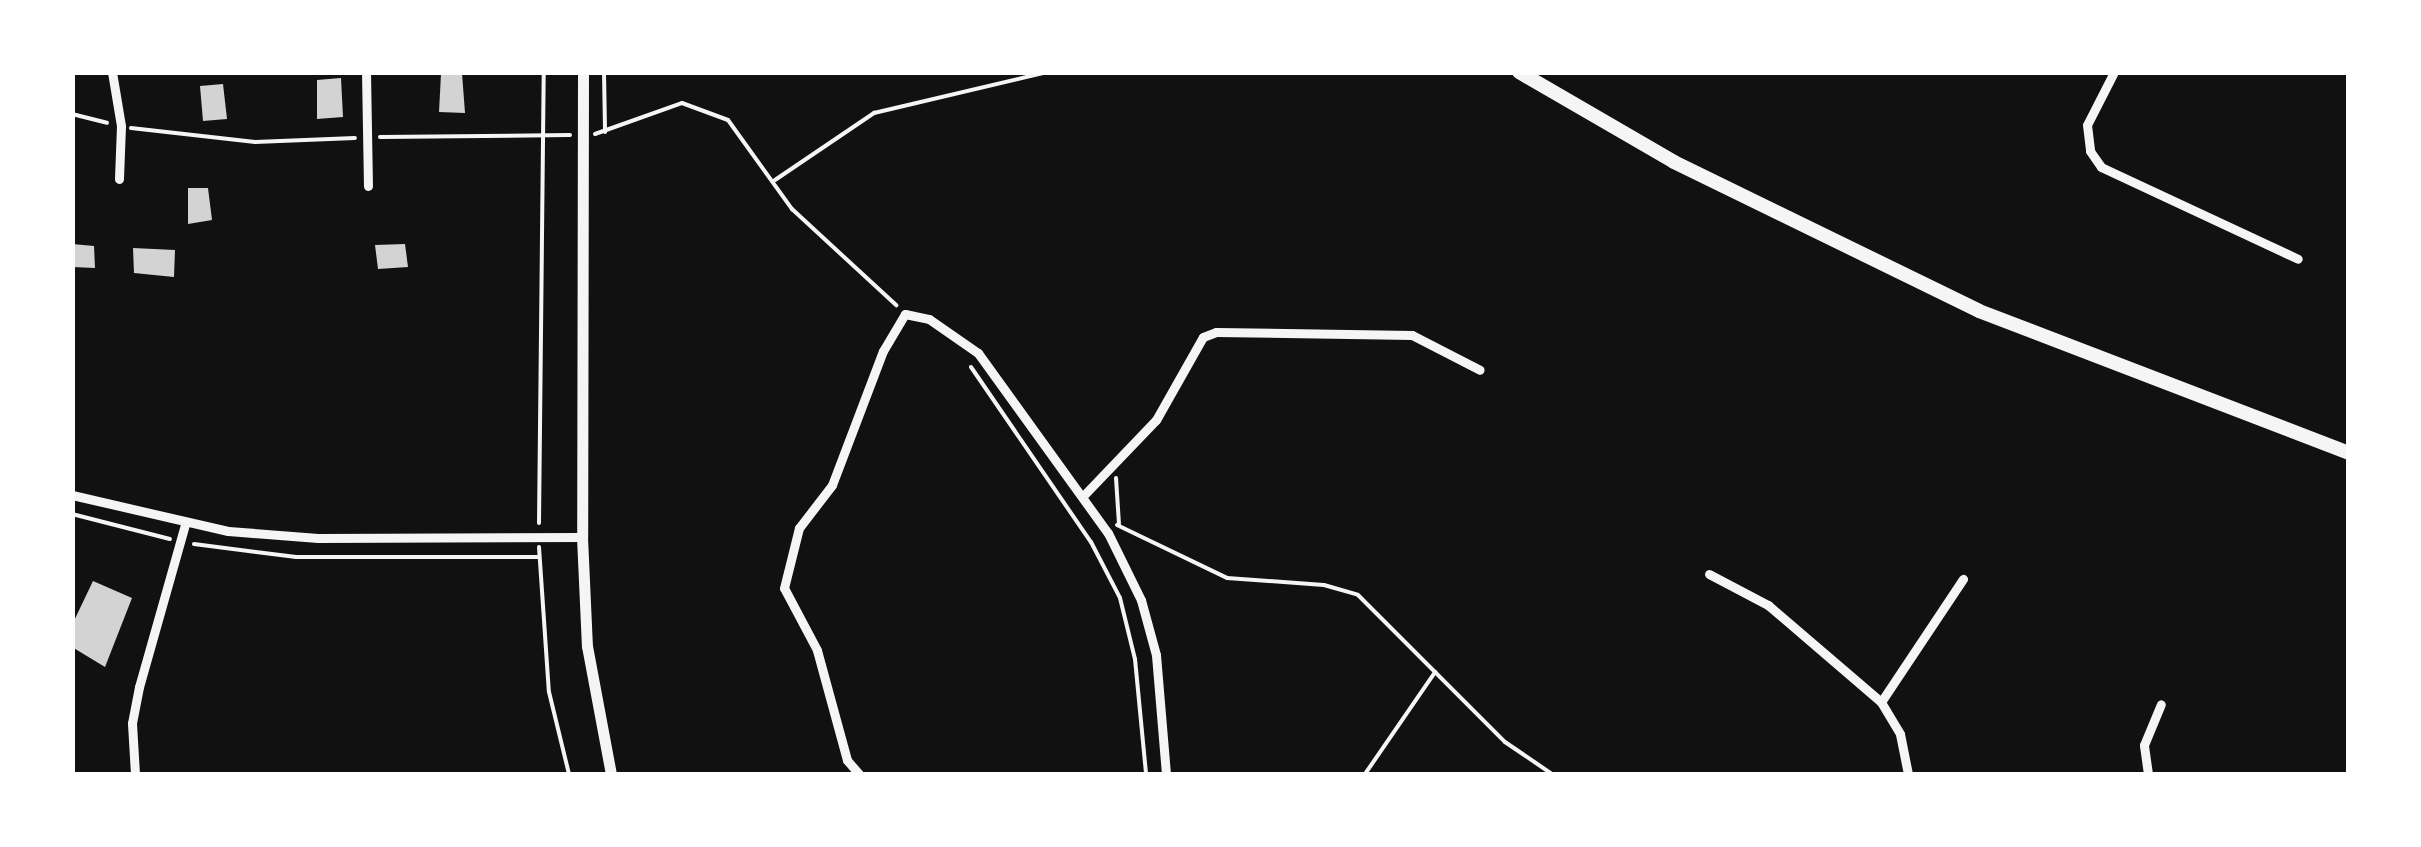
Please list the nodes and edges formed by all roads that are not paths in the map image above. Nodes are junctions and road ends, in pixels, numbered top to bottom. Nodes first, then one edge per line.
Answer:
1 (112, 72) edge
2 (366, 72) edge
3 (583, 72) edge
4 (1519, 72) edge
5 (2114, 72) edge
6 (119, 178) dead end
7 (368, 186) dead end
8 (2298, 259) dead end
9 (1480, 370) dead end
10 (2348, 453) edge
11 (72, 495) edge
12 (1084, 495) junction
13 (185, 524) junction
14 (582, 537) junction
15 (1709, 574) dead end
16 (1962, 579) dead end
17 (1881, 702) junction
18 (2161, 704) dead end
19 (136, 774) edge
20 (610, 774) edge
21 (859, 774) edge
22 (1166, 774) edge
23 (1908, 774) edge
24 (2148, 774) edge

1 - 6 street
2 - 7 street
3 - 14 street
4 - 10 main road
5 - 8 street
9 - 12 street
11 - 13 street
12 - 21 street
12 - 22 street
13 - 14 street
13 - 19 street
14 - 20 street
15 - 17 street
16 - 17 street
17 - 23 street
18 - 24 street

